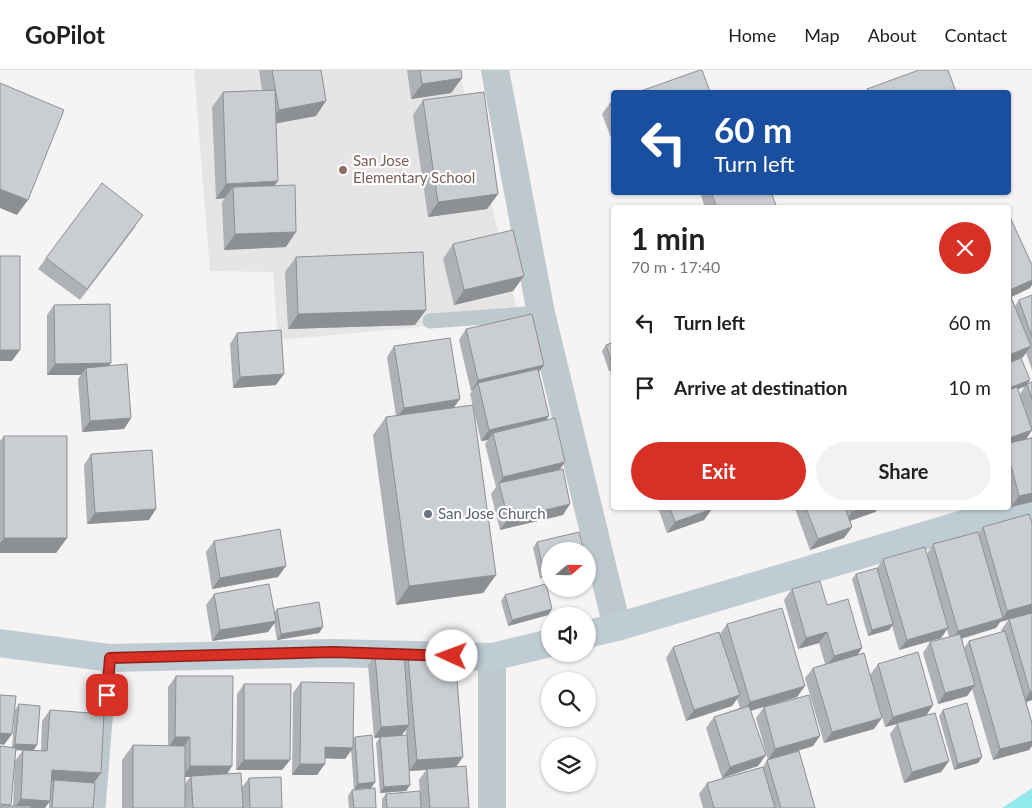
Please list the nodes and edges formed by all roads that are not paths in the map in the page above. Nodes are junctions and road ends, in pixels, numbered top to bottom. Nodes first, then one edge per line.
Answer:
1 (495, 70) edge
2 (541, 313) junction
3 (430, 321) dead end
4 (1032, 506) edge
5 (617, 628) junction
6 (596, 632) edge
7 (0, 643) edge
8 (541, 645) edge
9 (492, 657) junction
10 (110, 658) junction
11 (98, 808) edge
12 (492, 808) edge

1 - 2 street
2 - 3 lane
2 - 5 street
4 - 5 main road
5 - 6 main road
7 - 10 main road
8 - 9 main road
9 - 10 main road
9 - 12 street
10 - 11 lane

